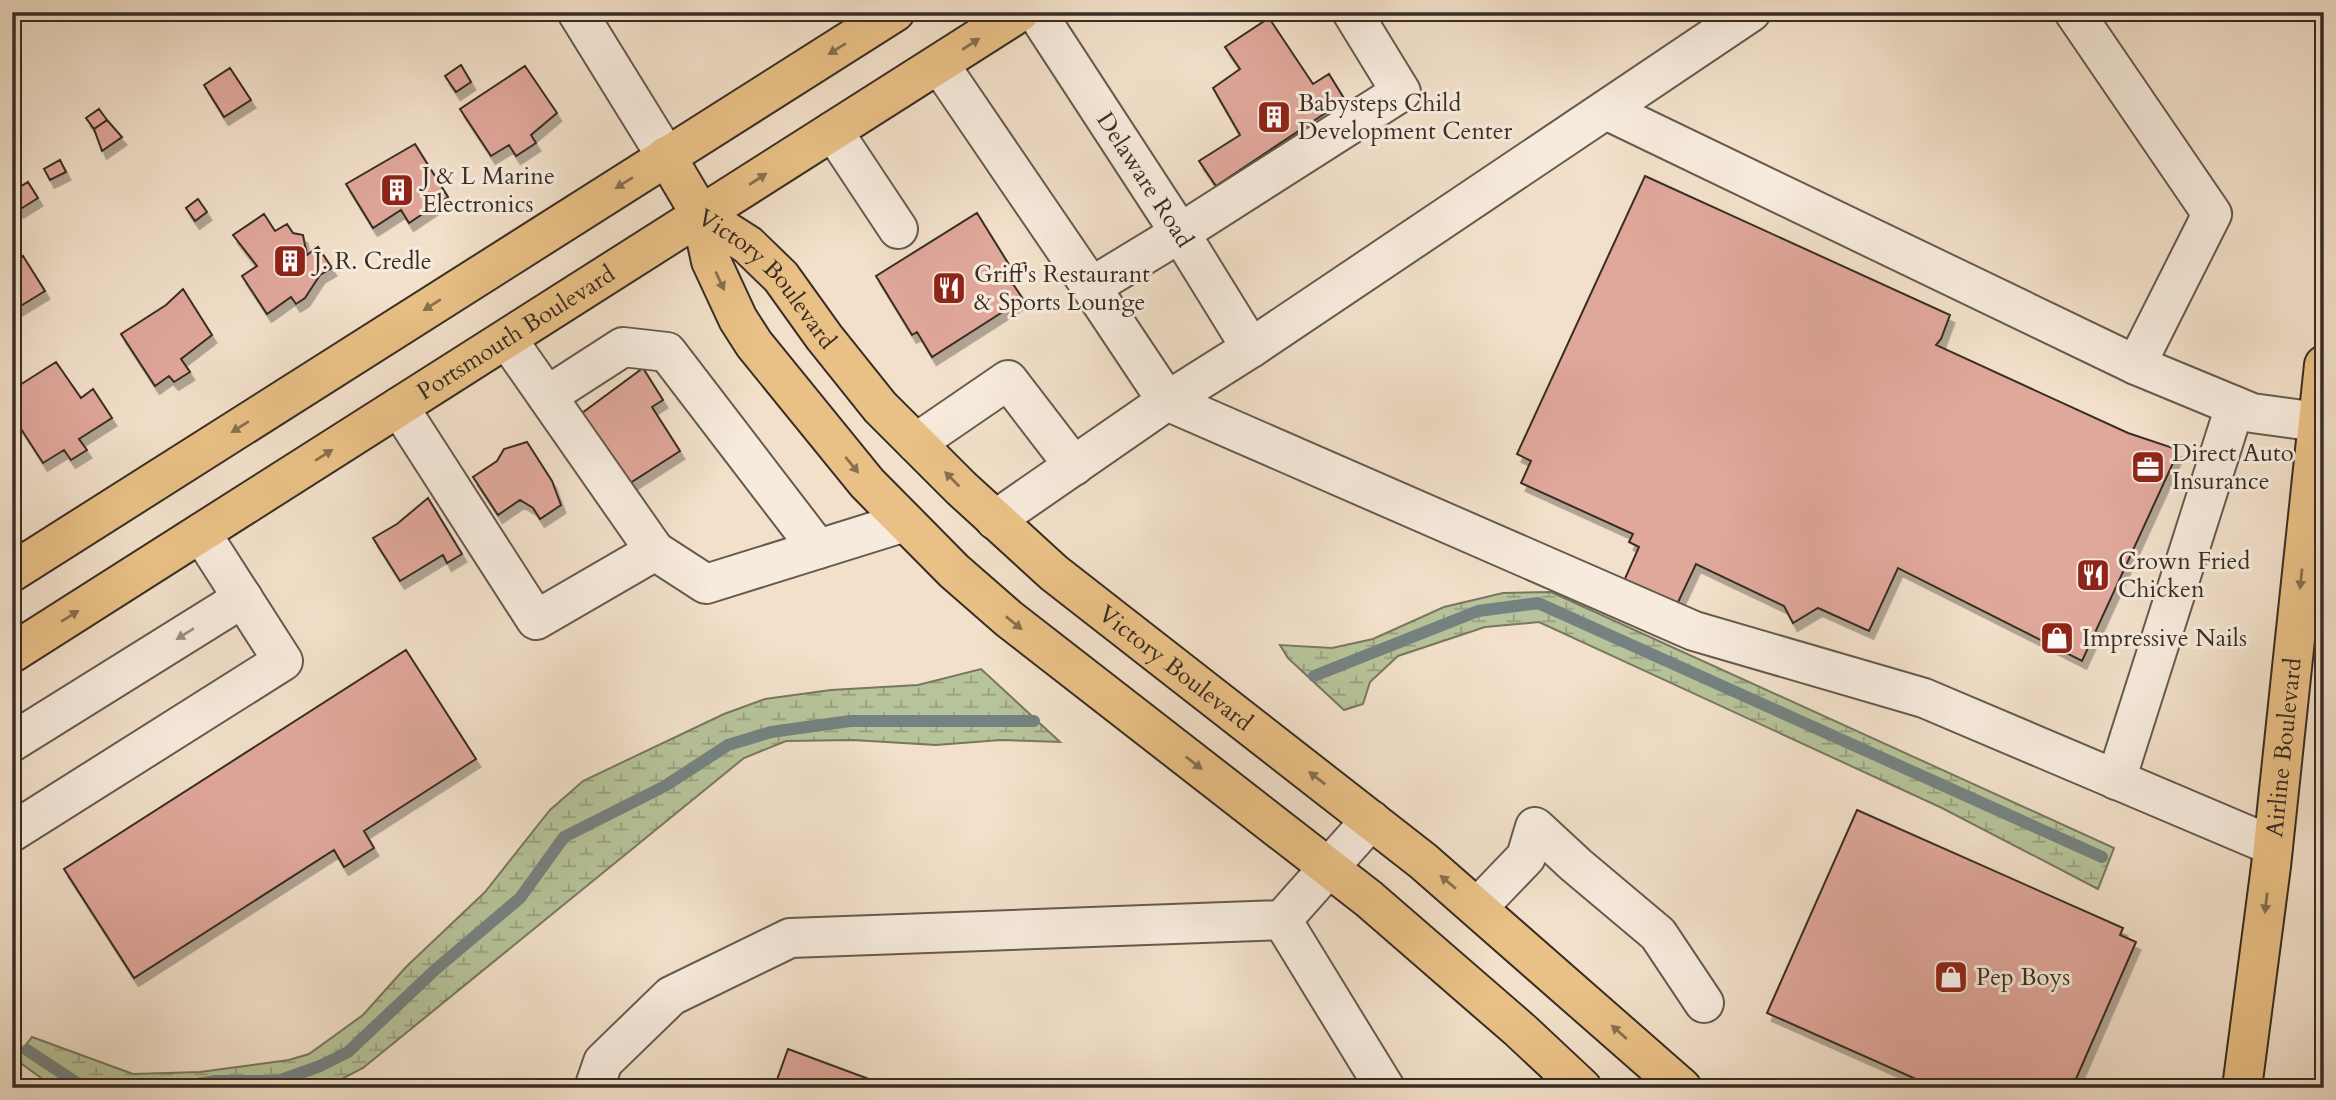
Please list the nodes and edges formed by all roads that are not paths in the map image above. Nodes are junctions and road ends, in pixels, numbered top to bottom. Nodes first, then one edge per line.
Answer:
1 (577, 12) edge
2 (895, 12) edge
3 (1020, 12) edge
4 (1035, 12) edge
5 (1352, 12) edge
6 (1751, 12) edge
7 (2074, 12) edge
8 (939, 64) junction
9 (1606, 110) junction
10 (833, 131) junction
11 (666, 156) junction
12 (701, 215) junction
13 (898, 229) dead end
14 (1180, 233) junction
15 (1091, 287) junction
16 (507, 339) junction
17 (1251, 348) junction
18 (2136, 365) junction
19 (2324, 365) edge
20 (547, 396) junction
21 (1167, 401) junction
22 (2235, 406) junction
23 (399, 407) junction
24 (2321, 422) edge
25 (916, 443) junction
26 (1074, 466) junction
27 (995, 520) junction
28 (905, 522) junction
29 (201, 533) junction
30 (818, 549) junction
31 (655, 551) junction
32 (12, 572) edge
33 (243, 598) junction
34 (12, 653) edge
35 (12, 742) edge
36 (2116, 780) junction
37 (1371, 820) junction
38 (12, 832) edge
39 (2273, 846) junction
40 (1330, 868) junction
41 (1478, 908) junction
42 (1282, 920) junction
43 (1704, 1003) dead end
44 (594, 1088) edge
45 (1385, 1088) edge
46 (1582, 1088) edge
47 (1682, 1088) edge
48 (2242, 1088) edge

1 - 11 street
2 -> 11 main road
8 -> 3 main road, Portsmouth Boulevard
4 - 14 street, Delaware Road
5 - 14 street
6 - 9 street
7 - 18 street
8 - 10 main road, Portsmouth Boulevard
8 - 15 street
9 - 17 street
9 - 18 street
12 -> 10 main road, Portsmouth Boulevard
10 - 13 street
11 - 12 main road
11 -> 32 main road
12 - 16 main road, Portsmouth Boulevard
12 - 25 main road, Victory Boulevard
12 -> 28 main road, Victory Boulevard
14 - 15 street
14 - 17 street, Delaware Road
15 - 21 street
16 - 20 street
16 - 23 main road, Portsmouth Boulevard
17 - 21 street
18 - 22 street
19 - 24 main road, Airline Boulevard
20 - 30 street
20 - 31 street
21 - 26 street
21 - 36 street
22 - 24 street
22 - 36 street
29 -> 23 main road, Portsmouth Boulevard
23 - 31 street
24 -> 39 main road, Airline Boulevard
25 - 26 street
27 -> 25 main road, Victory Boulevard
26 - 27 street
37 -> 27 main road, Victory Boulevard
28 - 30 street
28 -> 40 main road, Victory Boulevard
29 - 33 street
34 -> 29 main road, Portsmouth Boulevard
30 - 31 street
33 -> 35 street
33 - 38 street
36 - 39 street
37 - 40 street
41 -> 37 main road, Victory Boulevard
39 -> 48 main road, Airline Boulevard
40 - 42 street
40 - 46 main road, Victory Boulevard
41 - 43 street
47 -> 41 main road, Victory Boulevard
42 - 44 street
42 - 45 street

